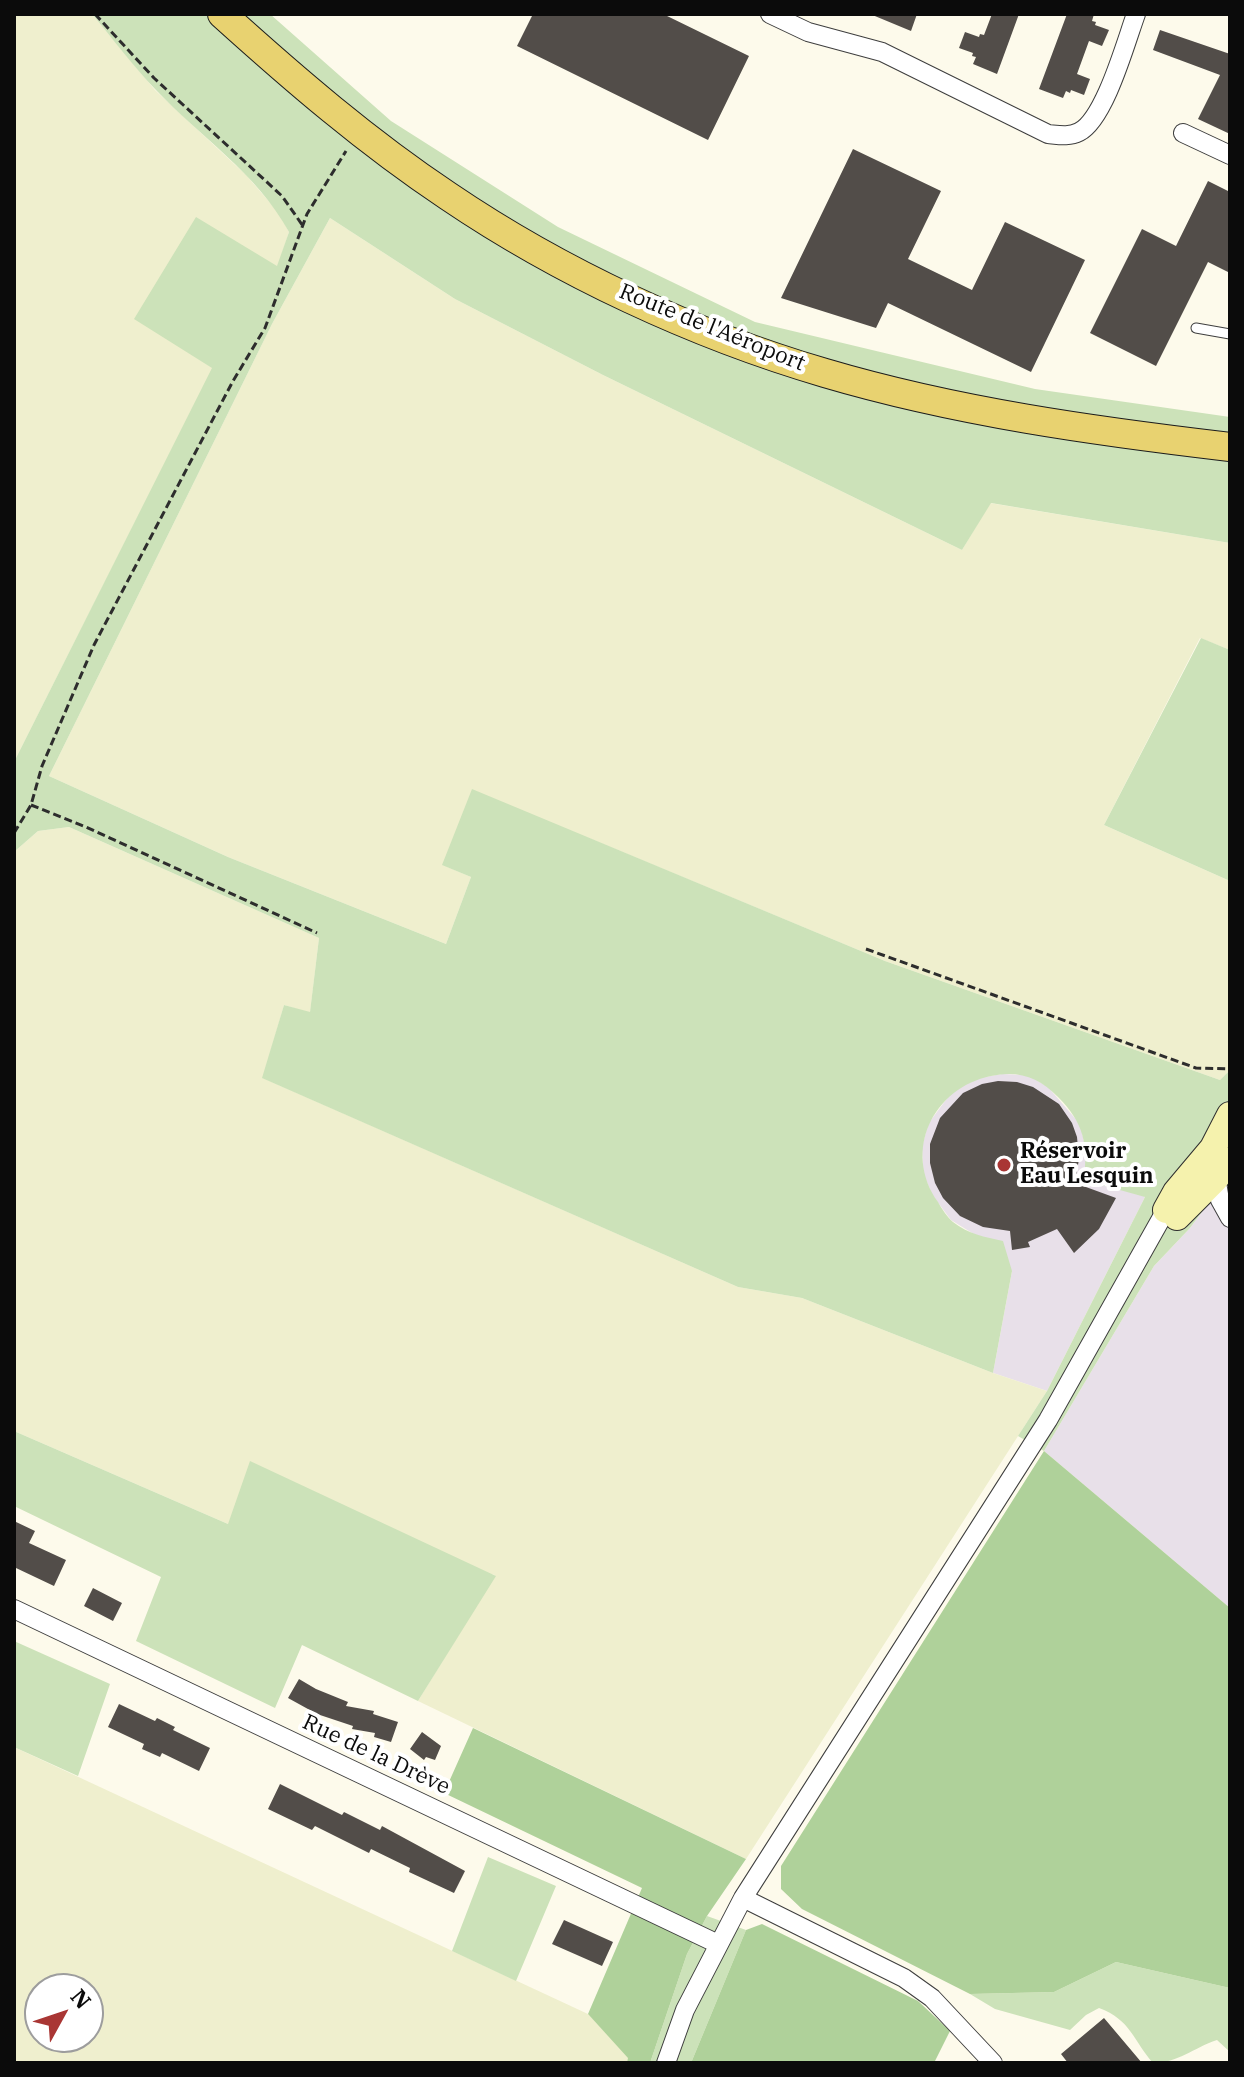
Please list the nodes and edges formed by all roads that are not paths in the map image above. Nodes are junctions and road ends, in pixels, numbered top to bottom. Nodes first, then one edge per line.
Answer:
1 (222, 14) edge
2 (229, 14) edge
3 (770, 14) edge
4 (1136, 14) edge
5 (260, 49) junction
6 (1183, 133) dead end
7 (1230, 155) edge
8 (1196, 328) dead end
9 (1230, 334) edge
10 (1230, 447) edge
11 (1225, 1126) edge
12 (1223, 1170) edge
13 (1172, 1213) junction
14 (1230, 1218) edge
15 (14, 1609) edge
16 (743, 1898) junction
17 (718, 1944) junction
18 (666, 2063) edge
19 (993, 2063) edge

1 - 5 main road, Route de l'Aéroport
2 - 5 main road, Route de l'Aéroport
3 - 4 street
5 - 10 main road, Route de l'Aéroport
6 - 7 street
8 - 9 lane
11 - 12 street
11 - 13 street
12 - 13 street
12 - 14 street
13 - 16 street
15 - 17 street, Rue de la Drève
16 - 17 street
16 - 19 street
17 - 18 street

